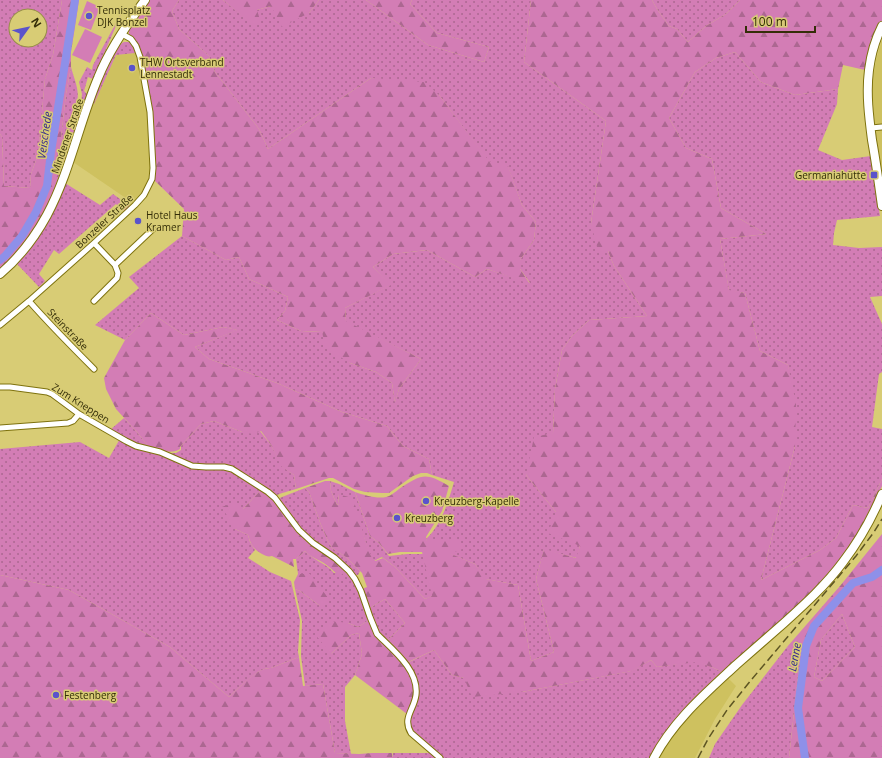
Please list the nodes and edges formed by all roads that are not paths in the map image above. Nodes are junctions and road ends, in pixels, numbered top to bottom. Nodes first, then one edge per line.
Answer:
1 (145, 0) edge
2 (882, 26) edge
3 (122, 34) junction
4 (882, 127) edge
5 (871, 128) junction
6 (882, 206) edge
7 (153, 229) dead end
8 (94, 243) junction
9 (114, 265) junction
10 (0, 274) edge
11 (29, 301) junction
12 (94, 301) dead end
13 (0, 325) edge
14 (94, 369) dead end
15 (0, 387) edge
16 (79, 414) junction
17 (0, 428) edge
18 (882, 494) edge
19 (440, 758) edge
20 (654, 758) edge

1 - 3 main road, Mindener Straße
2 - 5 main road
3 - 8 street, Bonzeler Straße
3 - 10 main road, Mindener Straße
4 - 5 street
5 - 6 main road
7 - 9 street
8 - 9 street
8 - 11 street, Bonzeler Straße
9 - 12 street
11 - 13 street, Bonzeler Straße
11 - 14 street, Steinstraße
15 - 16 street, Zum Kneppen
16 - 17 street
16 - 19 street, Zum Kneppen
18 - 20 main road

